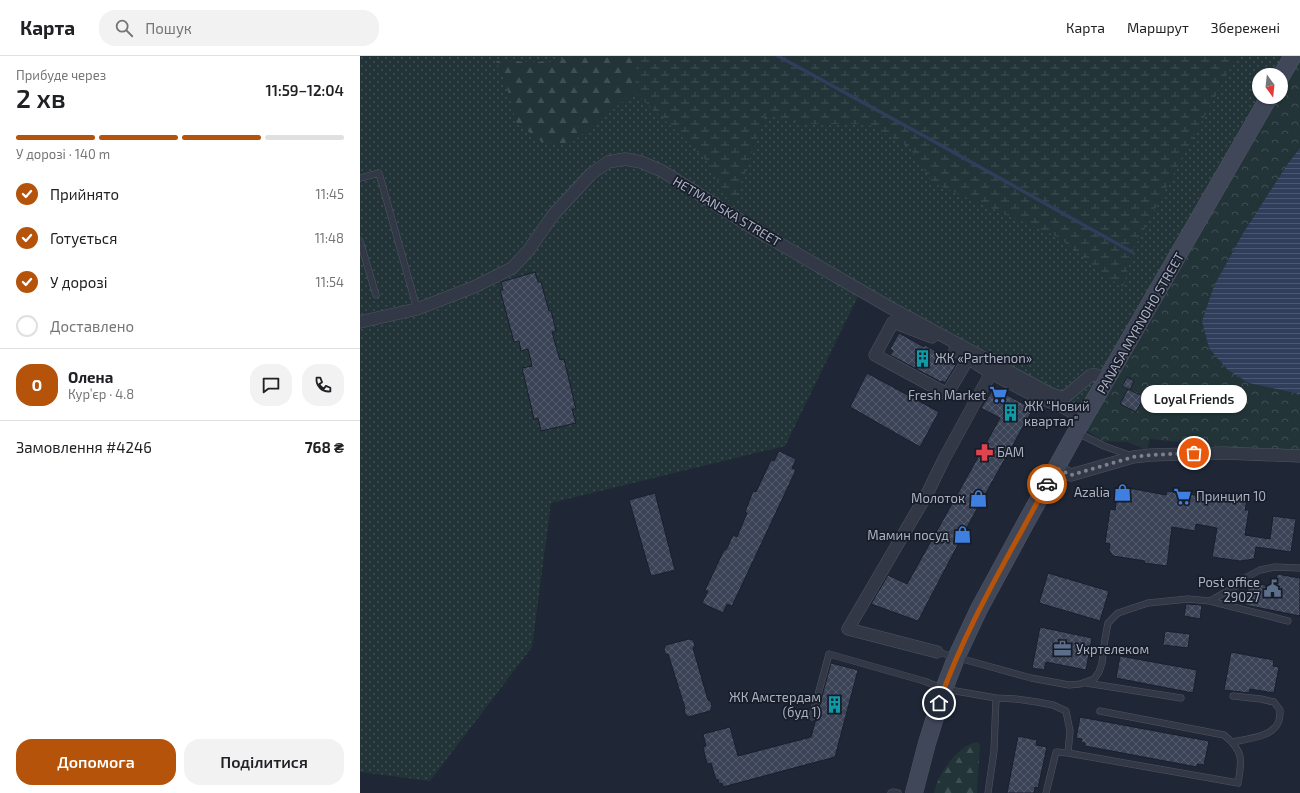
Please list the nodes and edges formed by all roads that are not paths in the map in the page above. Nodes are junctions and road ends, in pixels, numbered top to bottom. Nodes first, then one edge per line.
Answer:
1 (1293, 56) edge
2 (1286, 68) edge
3 (1265, 104) edge
4 (360, 178) edge
5 (360, 241) edge
6 (376, 295) dead end
7 (417, 309) junction
8 (360, 322) edge
9 (968, 359) junction
10 (991, 373) junction
11 (1107, 380) junction
12 (1080, 426) junction
13 (1300, 456) edge
14 (1133, 457) junction
15 (1056, 468) junction
16 (1300, 568) edge
17 (1210, 601) junction
18 (1288, 621) dead end
19 (937, 652) joint
20 (956, 658) junction
21 (1086, 683) junction
22 (944, 689) junction
23 (1233, 696) dead end
24 (996, 698) junction
25 (1181, 698) dead end
26 (1100, 711) dead end
27 (812, 717) dead end
28 (1232, 742) junction
29 (1068, 753) junction
30 (891, 793) edge
31 (898, 793) edge
32 (914, 793) edge
33 (988, 793) edge
34 (1046, 793) edge

1 - 2 main road
3 - 11 main road, PANASA MYRNOHO STREET
4 - 7 lane
5 - 6 lane
7 - 8 street, HETMANSKA STREET
7 - 11 street, HETMANSKA STREET
9 - 9 street
9 - 10 street
10 - 12 street
10 - 19 street
11 - 12 main road, PANASA MYRNOHO STREET
12 - 14 lane
12 - 15 main road, PANASA MYRNOHO STREET
13 - 14 street
14 - 15 street
15 - 20 main road, PANASA MYRNOHO STREET
16 - 17 lane
17 - 18 lane
17 - 21 lane
19 - 20 lane
20 - 21 lane
20 - 22 main road, PANASA MYRNOHO STREET
21 - 25 lane
22 - 24 lane
22 - 27 lane
22 - 32 main road, PANASA MYRNOHO STREET
23 - 28 lane
24 - 29 lane
24 - 33 lane
26 - 28 lane
28 - 29 lane
29 - 34 lane
30 - 31 lane

